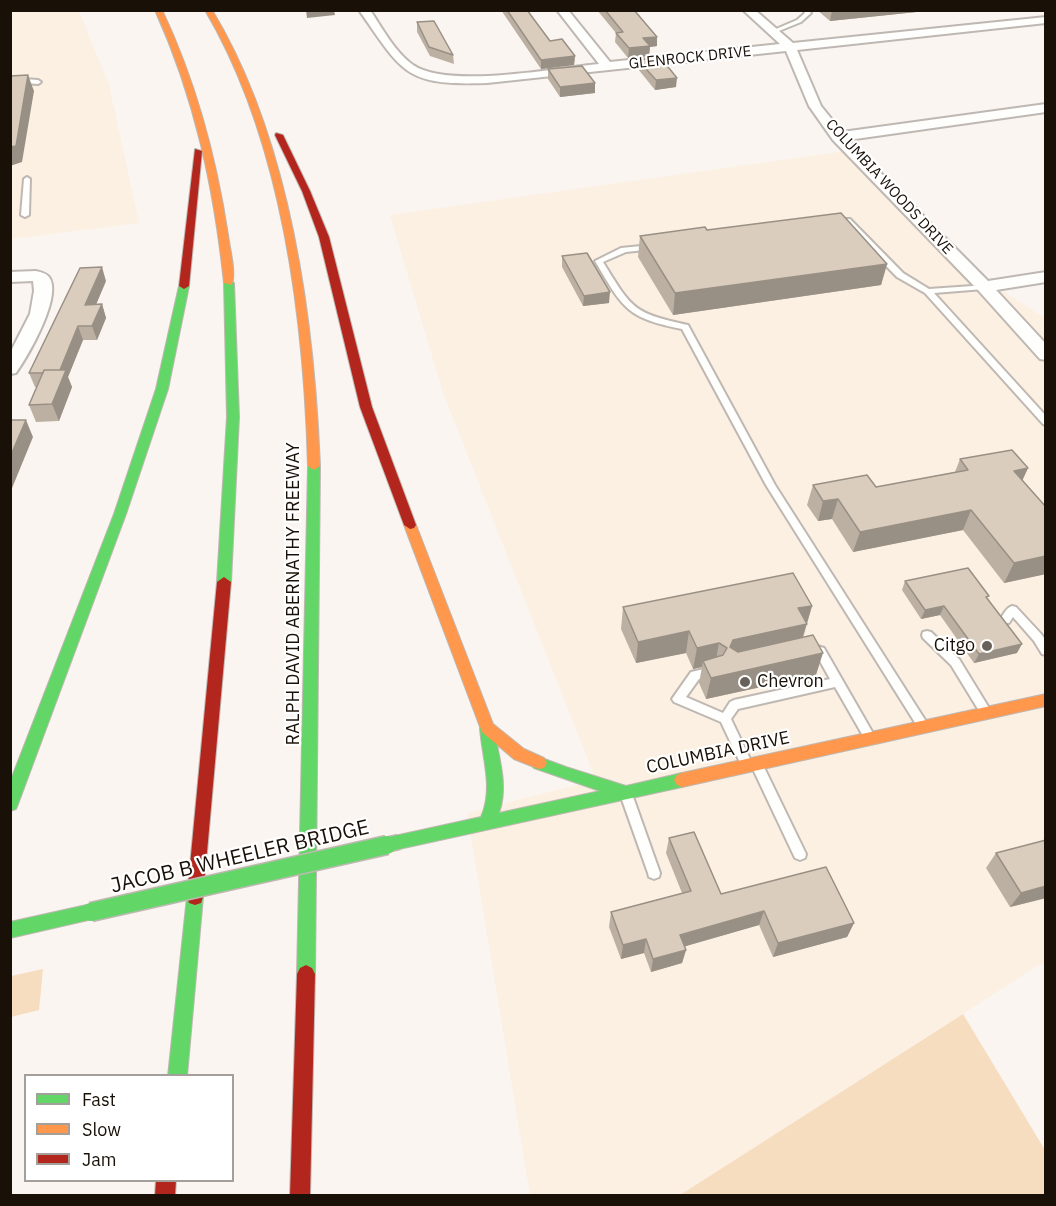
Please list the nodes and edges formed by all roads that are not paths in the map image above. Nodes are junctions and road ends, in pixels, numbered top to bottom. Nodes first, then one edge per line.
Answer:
1 (158, 10) edge
2 (208, 10) edge
3 (364, 10) edge
4 (562, 10) edge
5 (747, 10) edge
6 (805, 10) edge
7 (954, 17) dead end
8 (1046, 20) edge
9 (987, 26) junction
10 (856, 28) dead end
11 (772, 32) junction
12 (848, 41) junction
13 (790, 47) junction
14 (242, 66) junction
15 (607, 66) junction
16 (10, 80) edge
17 (38, 82) dead end
18 (1046, 108) edge
19 (201, 116) junction
20 (838, 137) junction
21 (27, 179) dead end
22 (25, 214) dead end
23 (835, 222) edge
24 (657, 246) edge
25 (10, 277) edge
26 (1046, 278) edge
27 (984, 287) junction
28 (928, 291) junction
29 (1046, 355) edge
30 (10, 369) edge
31 (1046, 422) edge
32 (1005, 620) edge
33 (927, 635) dead end
34 (805, 651) edge
35 (1046, 651) edge
36 (714, 671) edge
37 (790, 681) edge
38 (838, 682) junction
39 (796, 692) junction
40 (1046, 700) edge
41 (986, 713) junction
42 (725, 719) junction
43 (924, 727) junction
44 (487, 728) junction
45 (870, 738) junction
46 (752, 764) junction
47 (625, 792) junction
48 (10, 804) edge
49 (486, 823) junction
50 (399, 842) joint
51 (800, 854) dead end
52 (654, 873) dead end
53 (10, 930) edge
54 (177, 1074) edge
55 (300, 1196) edge

1 - 19 main road
2 - 14 main road, RALPH DAVID ABERNATHY FREEWAY
3 - 15 street, GLENROCK DRIVE
4 - 15 street
5 - 11 street, COLUMBIA WOODS DRIVE
6 - 11 lane
7 - 9 street
8 - 9 street, GLENROCK DRIVE
9 - 12 street, GLENROCK DRIVE
10 - 12 street
11 - 13 street, COLUMBIA WOODS DRIVE
12 - 13 street, GLENROCK DRIVE
13 - 15 street, GLENROCK DRIVE
13 - 20 street, COLUMBIA WOODS DRIVE
14 - 44 main road
14 - 55 main road, RALPH DAVID ABERNATHY FREEWAY
16 - 17 lane
18 - 20 street
19 - 48 main road
19 - 54 main road
20 - 27 street, COLUMBIA WOODS DRIVE
21 - 22 lane
23 - 28 lane
24 - 43 lane
25 - 30 street
26 - 27 street
27 - 28 lane
27 - 29 street, COLUMBIA WOODS DRIVE
28 - 31 lane
32 - 35 lane
33 - 41 lane
34 - 38 lane
36 - 42 lane
37 - 39 lane
38 - 39 lane
38 - 45 lane
39 - 42 lane
40 - 41 main road, COLUMBIA DRIVE
41 - 43 main road, COLUMBIA DRIVE
42 - 46 lane
43 - 45 main road, COLUMBIA DRIVE
44 - 47 main road
44 - 49 main road
45 - 46 main road, COLUMBIA DRIVE
46 - 47 main road, COLUMBIA DRIVE
46 - 51 lane
47 - 49 main road, COLUMBIA DRIVE
47 - 52 lane
49 - 50 main road, COLUMBIA DRIVE
50 - 53 main road, JACOB B WHEELER BRIDGE, bridge

